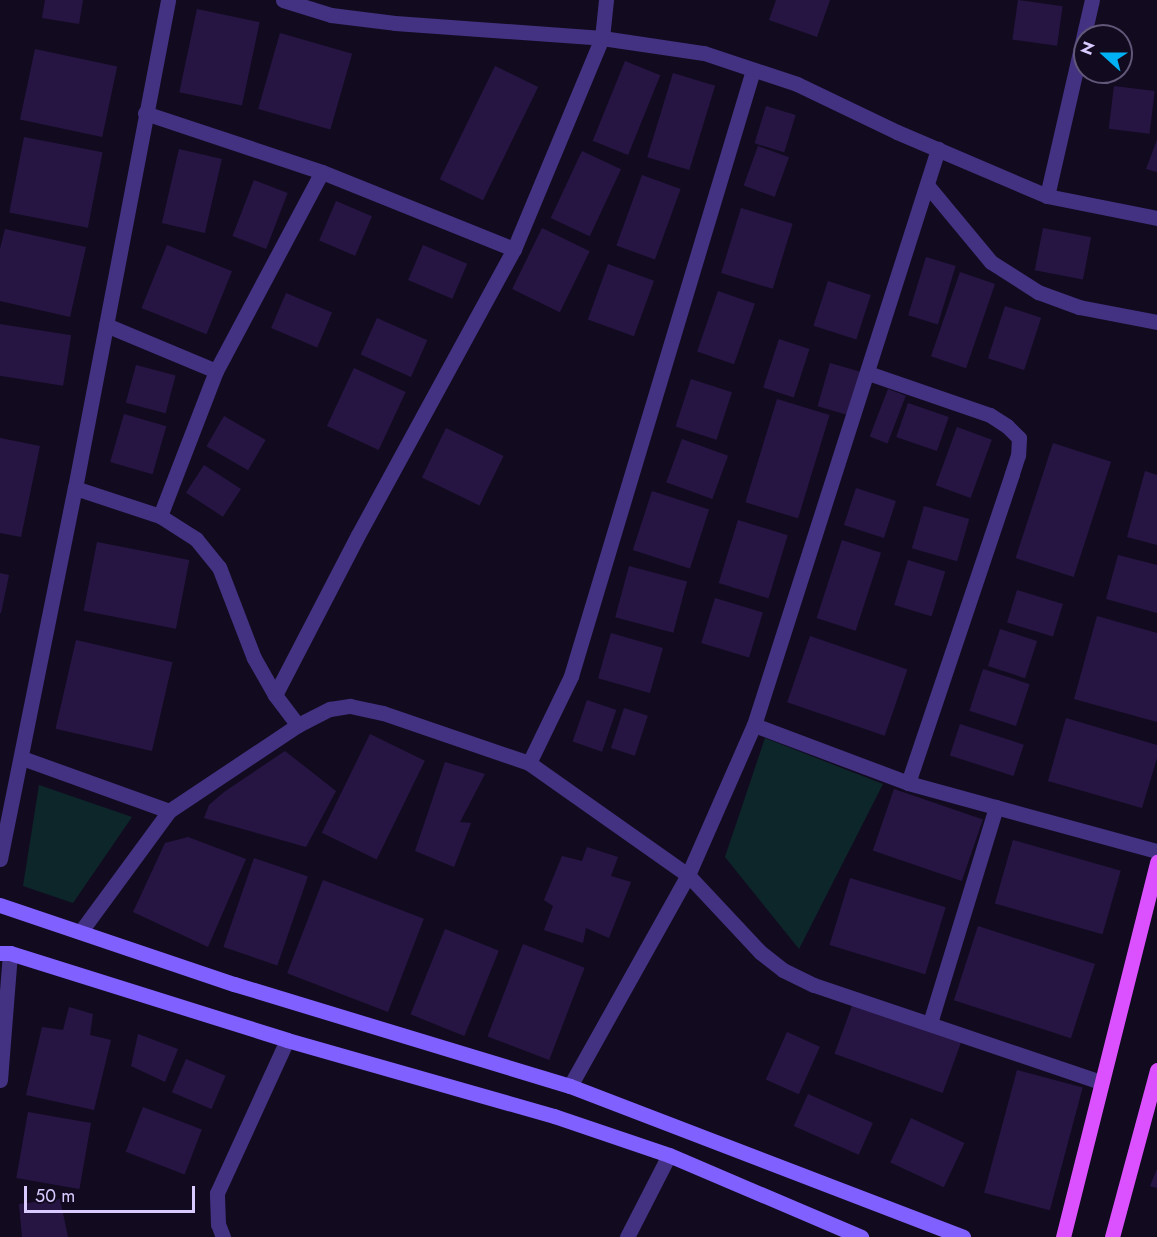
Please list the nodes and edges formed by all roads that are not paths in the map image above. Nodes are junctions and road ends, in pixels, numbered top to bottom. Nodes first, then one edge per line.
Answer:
1 (168, 0) edge
2 (283, 0) edge
3 (606, 0) edge
4 (1092, 0) edge
5 (602, 38) junction
6 (753, 70) junction
7 (145, 113) junction
8 (938, 149) junction
9 (322, 172) junction
10 (927, 185) junction
11 (1047, 196) junction
12 (1157, 218) edge
13 (514, 249) junction
14 (1157, 322) edge
15 (106, 325) junction
16 (216, 371) junction
17 (868, 373) junction
18 (75, 488) junction
19 (160, 516) junction
20 (275, 695) junction
21 (298, 725) junction
22 (754, 725) junction
23 (22, 758) junction
24 (529, 763) junction
25 (908, 783) junction
26 (996, 807) junction
27 (169, 811) junction
28 (1157, 851) edge
29 (0, 857) edge
30 (1157, 861) edge
31 (688, 875) junction
32 (0, 905) edge
33 (81, 931) junction
34 (5, 953) edge
35 (930, 1023) junction
36 (287, 1040) junction
37 (1156, 1077) edge
38 (0, 1080) edge
39 (1101, 1082) junction
40 (570, 1086) junction
41 (669, 1155) junction
42 (223, 1237) edge
43 (627, 1237) edge
44 (861, 1237) edge
45 (963, 1237) edge
46 (1063, 1237) edge
47 (1112, 1237) edge

1 - 7 street
2 - 5 street
3 - 5 street
4 - 11 street
5 - 6 street
5 - 13 street
6 - 8 street
6 - 24 street
7 - 9 street
7 - 15 street
8 - 10 street
8 - 11 street
9 - 13 street
9 - 16 street
10 - 14 street
10 - 17 street
11 - 12 street
13 - 20 street
15 - 16 street
15 - 18 street
16 - 19 street
17 - 22 street
17 - 25 street
18 - 19 street
18 - 23 street
19 - 20 street
20 - 21 street
21 - 24 street
21 - 27 street
22 - 25 street
22 - 31 street
23 - 27 street
23 - 29 street
24 - 31 street
25 - 26 street
26 - 28 street
26 - 35 street
27 - 33 street
30 - 39 main road
31 - 35 street
31 - 40 street
32 - 33 main road
33 - 40 main road
34 - 36 main road
34 - 38 street
35 - 39 street
36 - 41 main road
36 - 42 street
37 - 47 main road
39 - 46 main road
40 - 45 main road
41 - 43 street
41 - 44 main road

